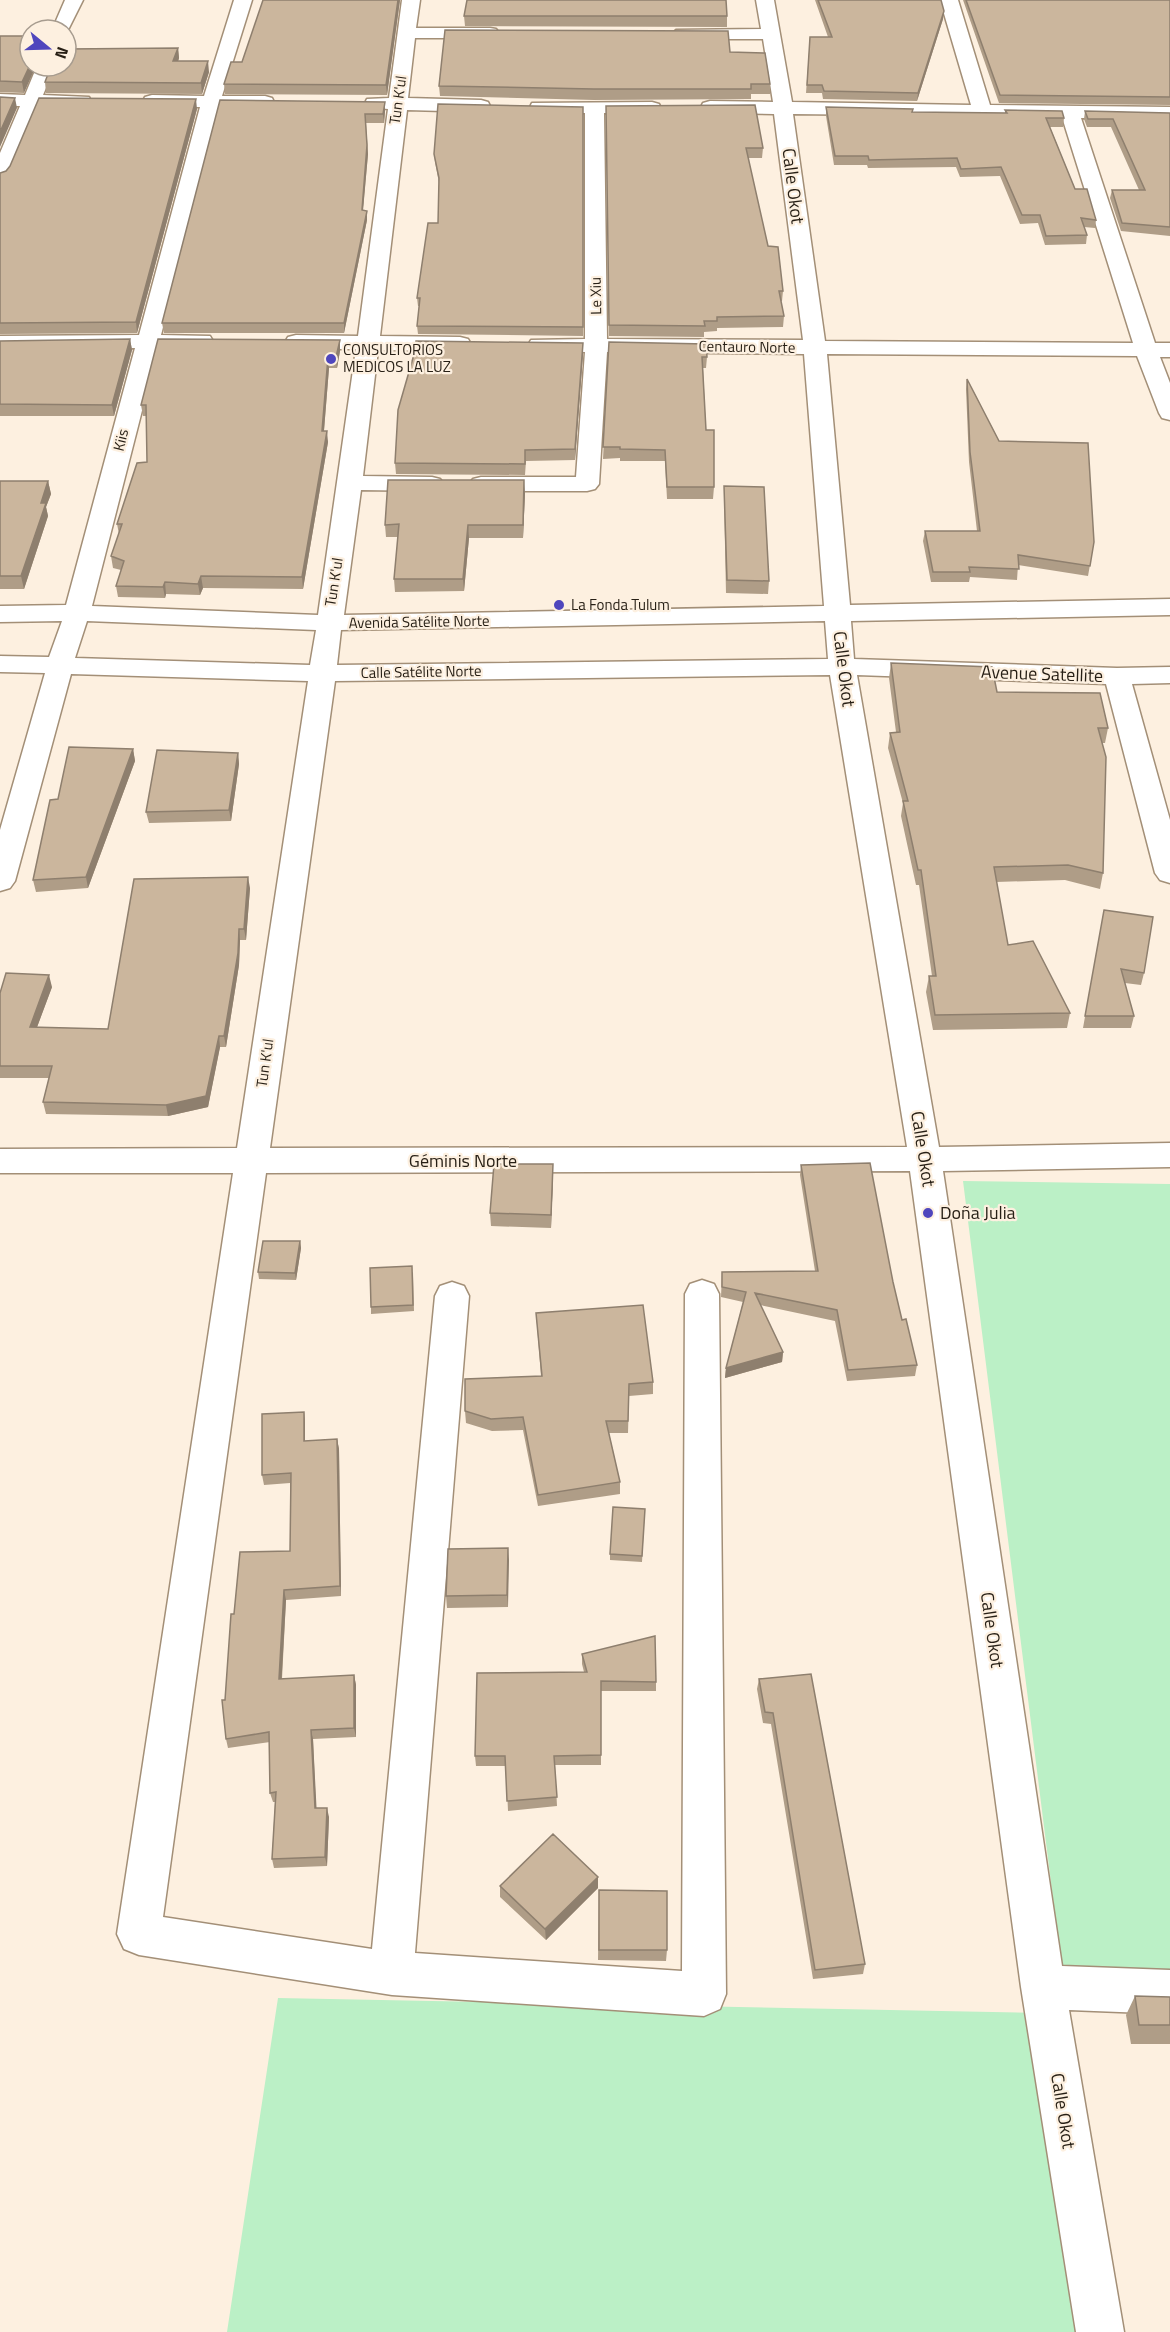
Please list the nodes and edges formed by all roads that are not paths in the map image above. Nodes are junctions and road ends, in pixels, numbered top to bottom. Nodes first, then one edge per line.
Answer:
1 (74, 0) edge
2 (243, 0) edge
3 (411, 0) edge
4 (765, 0) edge
5 (949, 0) edge
6 (66, 18) edge
7 (407, 33) junction
8 (512, 33) edge
9 (665, 34) edge
10 (771, 34) junction
11 (41, 78) edge
12 (0, 100) edge
13 (31, 100) junction
14 (103, 101) edge
15 (139, 101) edge
16 (211, 102) junction
17 (280, 102) edge
18 (350, 103) edge
19 (397, 103) junction
20 (501, 106) edge
21 (524, 107) edge
22 (783, 107) junction
23 (594, 108) junction
24 (665, 108) edge
25 (688, 108) edge
26 (982, 110) junction
27 (1070, 113) junction
28 (1170, 113) edge
29 (0, 176) edge
30 (147, 341) junction
31 (228, 341) edge
32 (275, 342) edge
33 (368, 342) junction
34 (0, 343) edge
35 (482, 344) edge
36 (517, 345) edge
37 (596, 346) junction
38 (815, 348) junction
39 (1146, 350) junction
40 (1170, 350) edge
41 (1170, 413) edge
42 (350, 483) junction
43 (1170, 607) edge
44 (77, 613) junction
45 (0, 614) edge
46 (838, 614) junction
47 (328, 623) junction
48 (0, 664) edge
49 (60, 665) junction
50 (842, 667) junction
51 (321, 673) junction
52 (1170, 675) edge
53 (1117, 676) junction
54 (1170, 873) edge
55 (0, 881) edge
56 (1170, 1155) edge
57 (926, 1160) junction
58 (0, 1161) edge
59 (251, 1162) junction
60 (702, 1294) dead end
61 (452, 1296) dead end
62 (392, 1973) junction
63 (1043, 1987) junction
64 (1170, 1992) edge
65 (1100, 2332) edge

1 - 6 street
2 - 16 street, Kiis
3 - 7 street, Tun K'ul
4 - 10 street, Calle Okot
5 - 26 street
7 - 8 street
7 - 19 street, Tun K'ul
9 - 10 street
10 - 22 street, Calle Okot
11 - 13 street
12 - 13 street
13 - 14 street
13 - 29 street
15 - 16 street
16 - 17 street
16 - 30 street, Kiis
18 - 19 street
19 - 20 street
19 - 33 street, Tun K'ul
21 - 23 street
22 - 25 street
22 - 26 street
22 - 38 street, Calle Okot
23 - 24 street
23 - 37 street, Le Xiu
26 - 27 street
27 - 28 street
27 - 39 street
30 - 31 street
30 - 34 street
30 - 44 street, Kiis
32 - 33 street
33 - 35 street
33 - 42 street, Tun K'ul
36 - 37 street, Centauro Norte
37 - 38 street, Centauro Norte
37 - 42 street, Le Xiu
38 - 39 street, Centauro Norte
38 - 46 street, Calle Okot
39 - 40 street, Centauro Norte
39 - 41 street
42 - 47 street, Tun K'ul
43 - 46 street, Avenida Satélite Norte
44 - 45 street, Avenida Satélite Norte
44 - 47 street, Avenida Satélite Norte
44 - 49 street, Kiis
46 - 47 street, Avenida Satélite Norte
46 - 50 street, Calle Okot
47 - 51 street, Tun K'ul
48 - 49 street, Calle Satélite Norte
49 - 51 street, Calle Satélite Norte
49 - 55 street, Kiis
50 - 51 street, Calle Satélite Norte
50 - 53 street, Avenue Satellite
50 - 57 street, Calle Okot
51 - 59 street, Tun K'ul
52 - 53 street, Avenue Satellite
53 - 54 street
56 - 57 street, Géminis Norte
57 - 59 street, Géminis Norte
57 - 63 street, Calle Okot
58 - 59 street, Géminis Norte
59 - 62 street, Tun K'ul
60 - 62 street
61 - 62 street
63 - 64 street
63 - 65 street, Calle Okot

